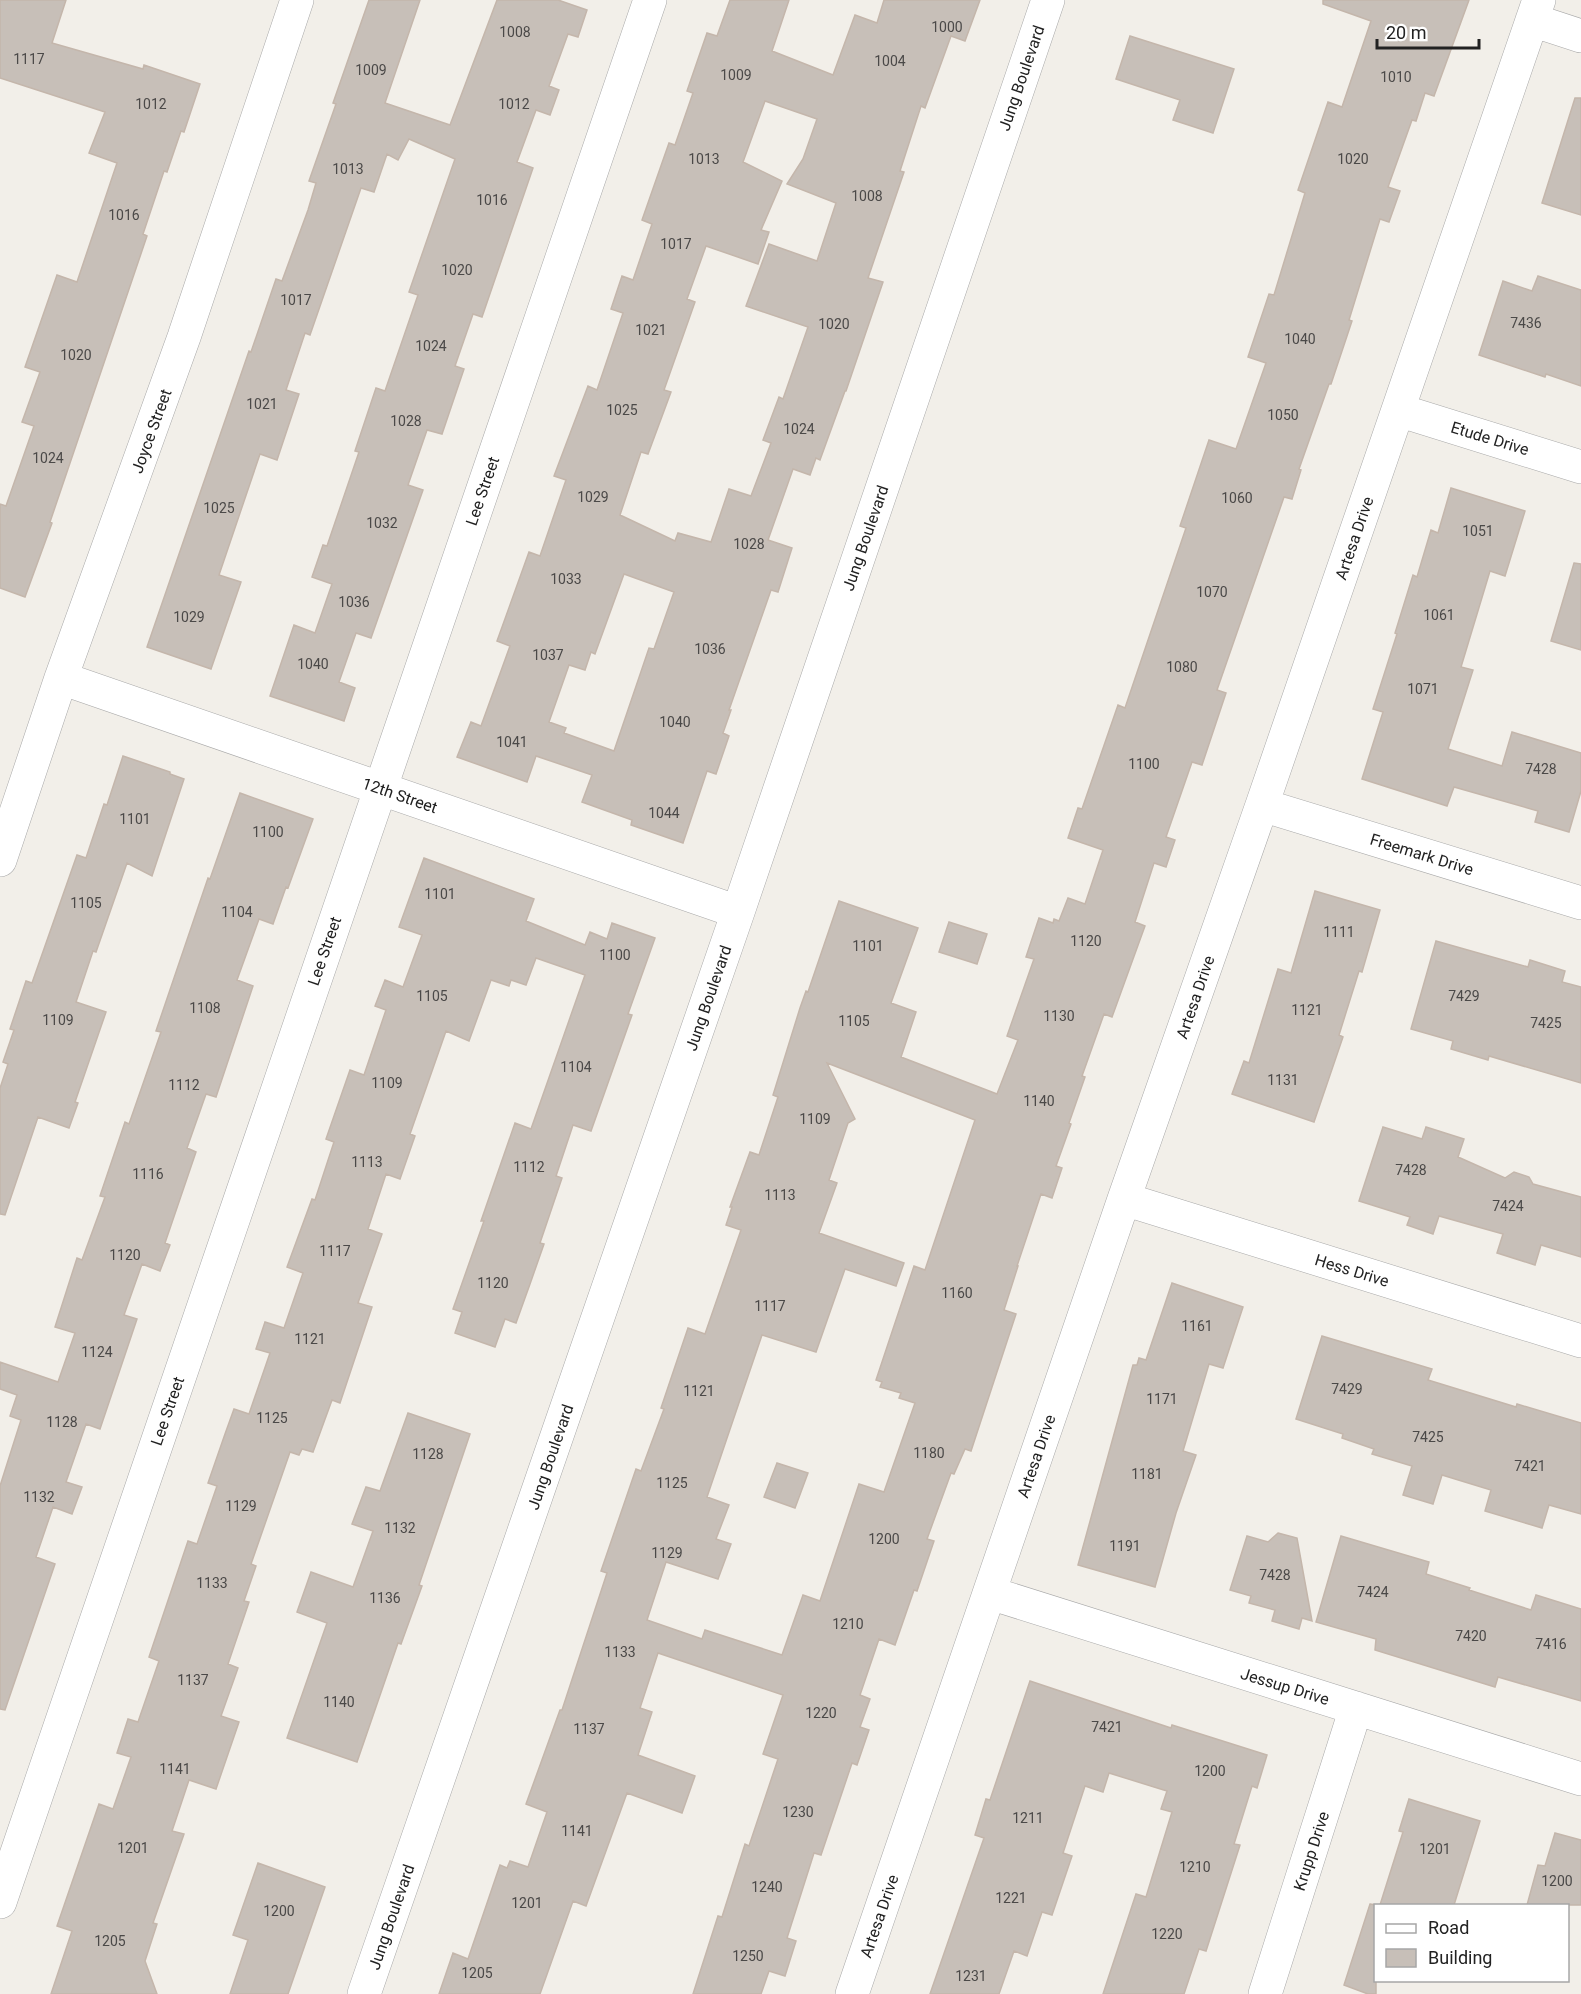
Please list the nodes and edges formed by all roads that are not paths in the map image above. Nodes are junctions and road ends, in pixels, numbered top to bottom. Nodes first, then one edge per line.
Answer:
1 (297, 0) edge
2 (650, 0) edge
3 (1048, 0) edge
4 (1536, 10) edge
5 (1581, 36) edge
6 (1398, 410) junction
7 (1581, 467) edge
8 (62, 678) junction
9 (380, 788) junction
10 (1262, 805) junction
11 (0, 860) edge
12 (1581, 903) edge
13 (738, 912) junction
14 (1124, 1199) junction
15 (1581, 1341) edge
16 (990, 1593) junction
17 (1356, 1708) junction
18 (1581, 1779) edge
19 (0, 1902) edge
20 (364, 1994) edge
21 (852, 1994) edge
22 (1265, 1994) edge

1 - 8 street, Joyce Street
2 - 9 street, Lee Street
3 - 13 street, Jung Boulevard
4 - 5 street
4 - 6 street, Artesa Drive
6 - 7 street, Etude Drive
6 - 10 street, Artesa Drive
8 - 9 street, 12th Street
8 - 11 street, Joyce Street
9 - 13 street, 12th Street
9 - 19 street, Lee Street
10 - 12 street, Freemark Drive
10 - 14 street, Artesa Drive
13 - 20 street, Jung Boulevard
14 - 15 street, Hess Drive
14 - 16 street, Artesa Drive
16 - 17 street, Jessup Drive
16 - 21 street, Artesa Drive
17 - 18 street, Jessup Drive
17 - 22 street, Krupp Drive

